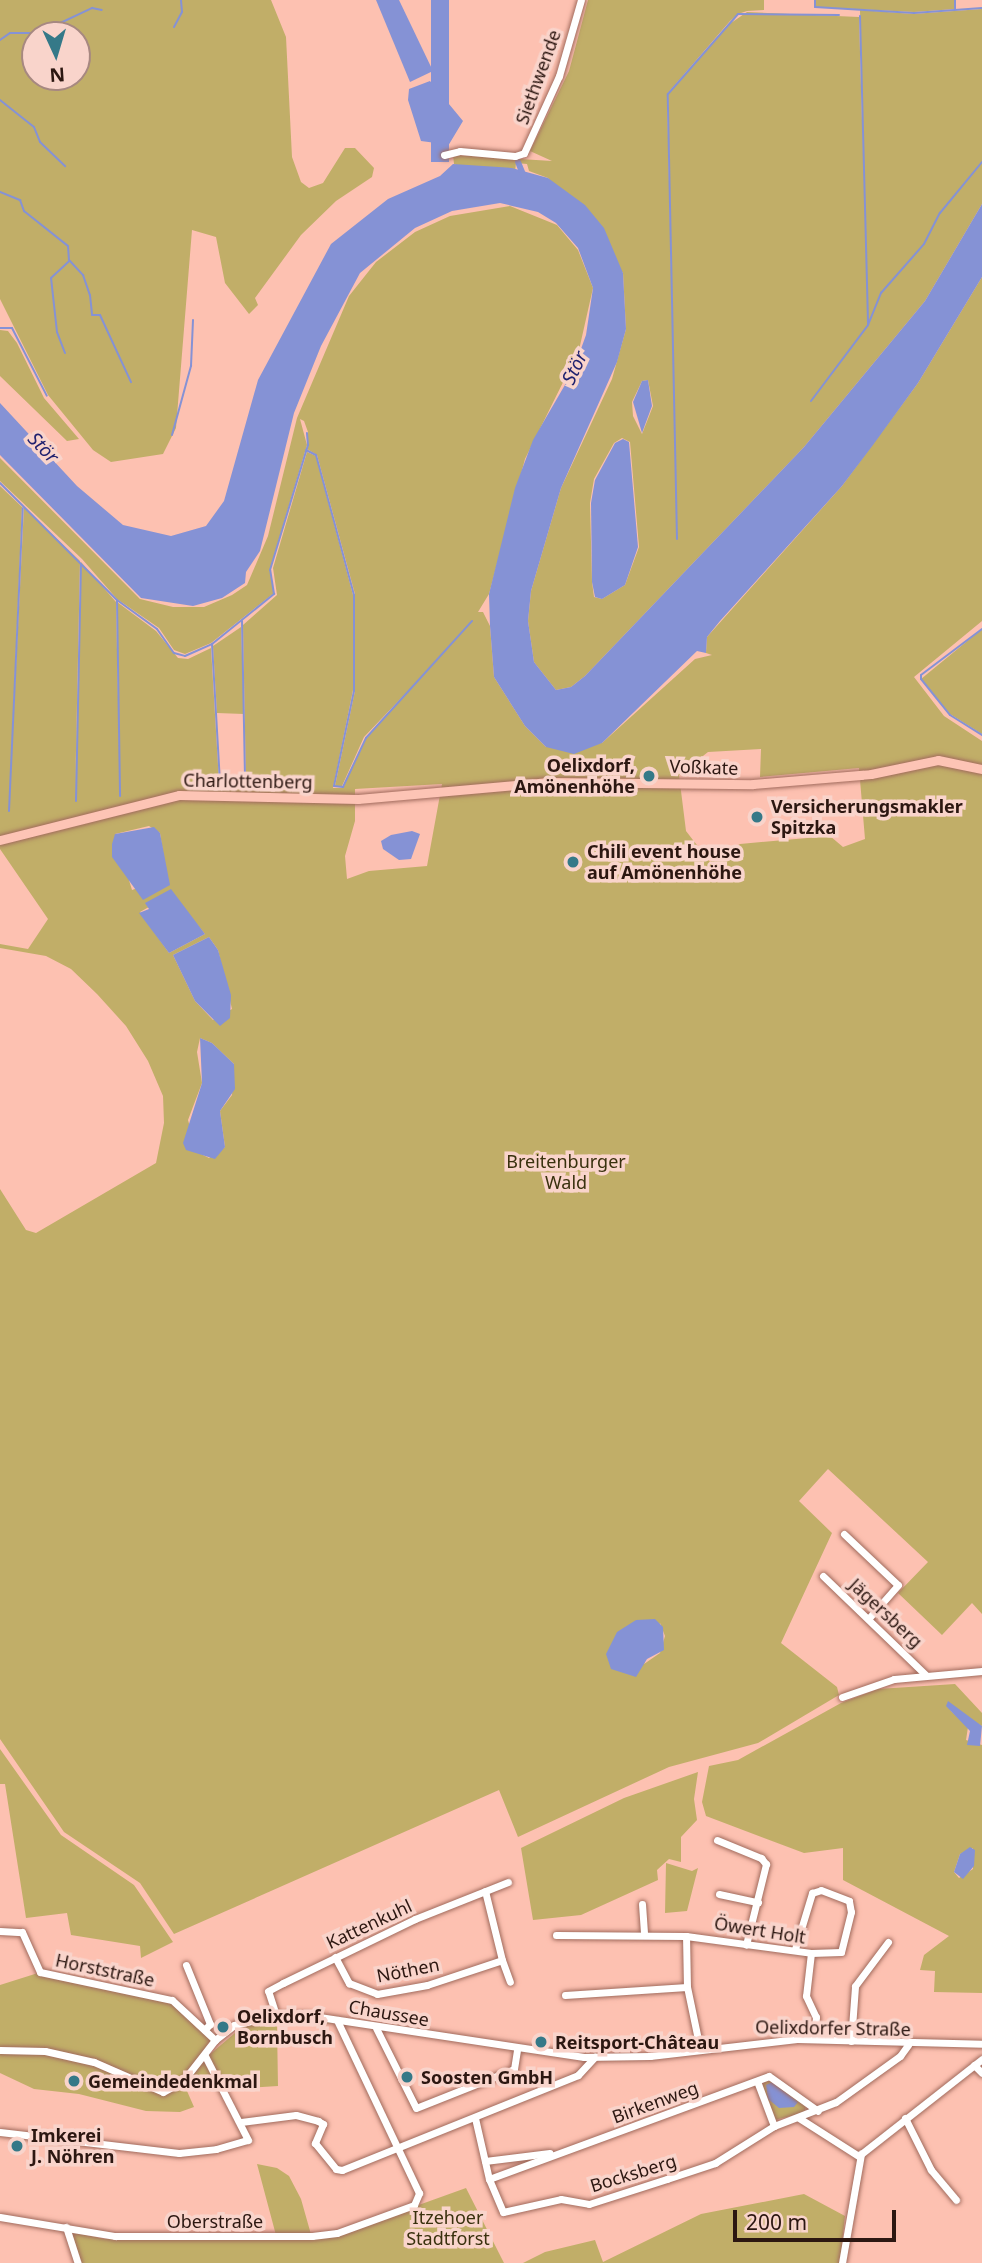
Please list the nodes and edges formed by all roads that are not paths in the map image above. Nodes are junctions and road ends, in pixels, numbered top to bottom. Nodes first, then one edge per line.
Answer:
1 (581, 0) edge
2 (448, 154) dead end
3 (982, 769) edge
4 (460, 790) joint
5 (0, 841) edge
6 (844, 1534) dead end
7 (822, 1576) dead end
8 (869, 1618) junction
9 (982, 1671) edge
10 (926, 1675) junction
11 (842, 1697) dead end
12 (717, 1840) dead end
13 (508, 1882) dead end
14 (485, 1891) junction
15 (719, 1894) dead end
16 (758, 1902) junction
17 (642, 1903) dead end
18 (0, 1931) edge
19 (644, 1933) junction
20 (556, 1935) dead end
21 (686, 1936) junction
22 (888, 1942) dead end
23 (747, 1945) junction
24 (795, 1950) junction
25 (811, 1953) junction
26 (335, 1957) junction
27 (502, 1960) junction
28 (186, 1965) dead end
29 (510, 1982) dead end
30 (687, 1987) junction
31 (565, 1995) dead end
32 (276, 2015) junction
33 (337, 2020) junction
34 (376, 2028) junction
35 (204, 2030) junction
36 (814, 2039) junction
37 (215, 2040) junction
38 (851, 2041) junction
39 (982, 2044) edge
40 (908, 2045) junction
41 (700, 2049) junction
42 (0, 2050) edge
43 (517, 2050) junction
44 (559, 2055) joint
45 (205, 2056) junction
46 (595, 2057) junction
47 (982, 2059) edge
48 (974, 2065) junction
49 (982, 2073) edge
50 (757, 2081) junction
51 (818, 2111) junction
52 (475, 2118) junction
53 (799, 2118) junction
54 (905, 2118) junction
55 (241, 2122) junction
56 (774, 2126) junction
57 (0, 2132) edge
58 (401, 2146) junction
59 (564, 2151) junction
60 (860, 2157) junction
61 (485, 2161) junction
62 (489, 2179) junction
63 (956, 2200) dead end
64 (0, 2217) edge
65 (66, 2227) junction
66 (78, 2263) edge
67 (842, 2263) edge

1 - 2 street, Siethwende
3 - 4 main road, Voßkate
4 - 5 main road, Charlottenberg
6 - 8 street
7 - 8 street, Jägersberg
8 - 10 street, Jägersberg
9 - 10 street
10 - 11 street
12 - 16 street
13 - 14 street, Kattenkuhl
14 - 26 street, Kattenkuhl
14 - 27 street
15 - 16 street
16 - 23 street
17 - 19 street
18 - 35 street, Horststraße
19 - 20 street, Öwert Holt
19 - 21 street, Öwert Holt
21 - 23 street, Öwert Holt
21 - 30 street
22 - 38 street
23 - 24 street, Öwert Holt
24 - 25 street, Öwert Holt
24 - 25 street
25 - 36 street, Öwert Holt
26 - 27 street, Nöthen
26 - 32 street, Kattenkuhl
27 - 29 street
28 - 35 street
30 - 31 street
30 - 41 street
32 - 33 street, Chaussee
32 - 37 street, Chaussee
33 - 34 street, Chaussee
33 - 58 street
34 - 43 street, Chaussee
34 - 43 street
35 - 37 street, Horststraße
36 - 38 street, Oelixdorfer Straße
36 - 41 street, Oelixdorfer Straße
37 - 45 street, Chaussee
38 - 40 street, Oelixdorfer Straße
39 - 40 street, Oelixdorfer Straße
40 - 51 street, Bocksberg
41 - 46 street, Oelixdorfer Straße
42 - 45 street, Chaussee
43 - 44 street, Chaussee
44 - 46 street, Oelixdorfer Straße
45 - 55 street
46 - 52 street
47 - 48 street
48 - 49 street
48 - 54 street
50 - 51 street
50 - 56 street
50 - 59 street, Birkenweg
51 - 53 street, Bocksberg
52 - 58 street
52 - 61 street
53 - 56 street, Bocksberg
53 - 60 street
54 - 60 street
54 - 63 street
55 - 57 street
55 - 58 street
56 - 62 street, Bocksberg
58 - 65 street, Oberstraße
59 - 61 street, Birkenweg
59 - 62 street, Birkenweg
60 - 67 street
61 - 62 street
64 - 65 street, Oberstraße
65 - 66 street

